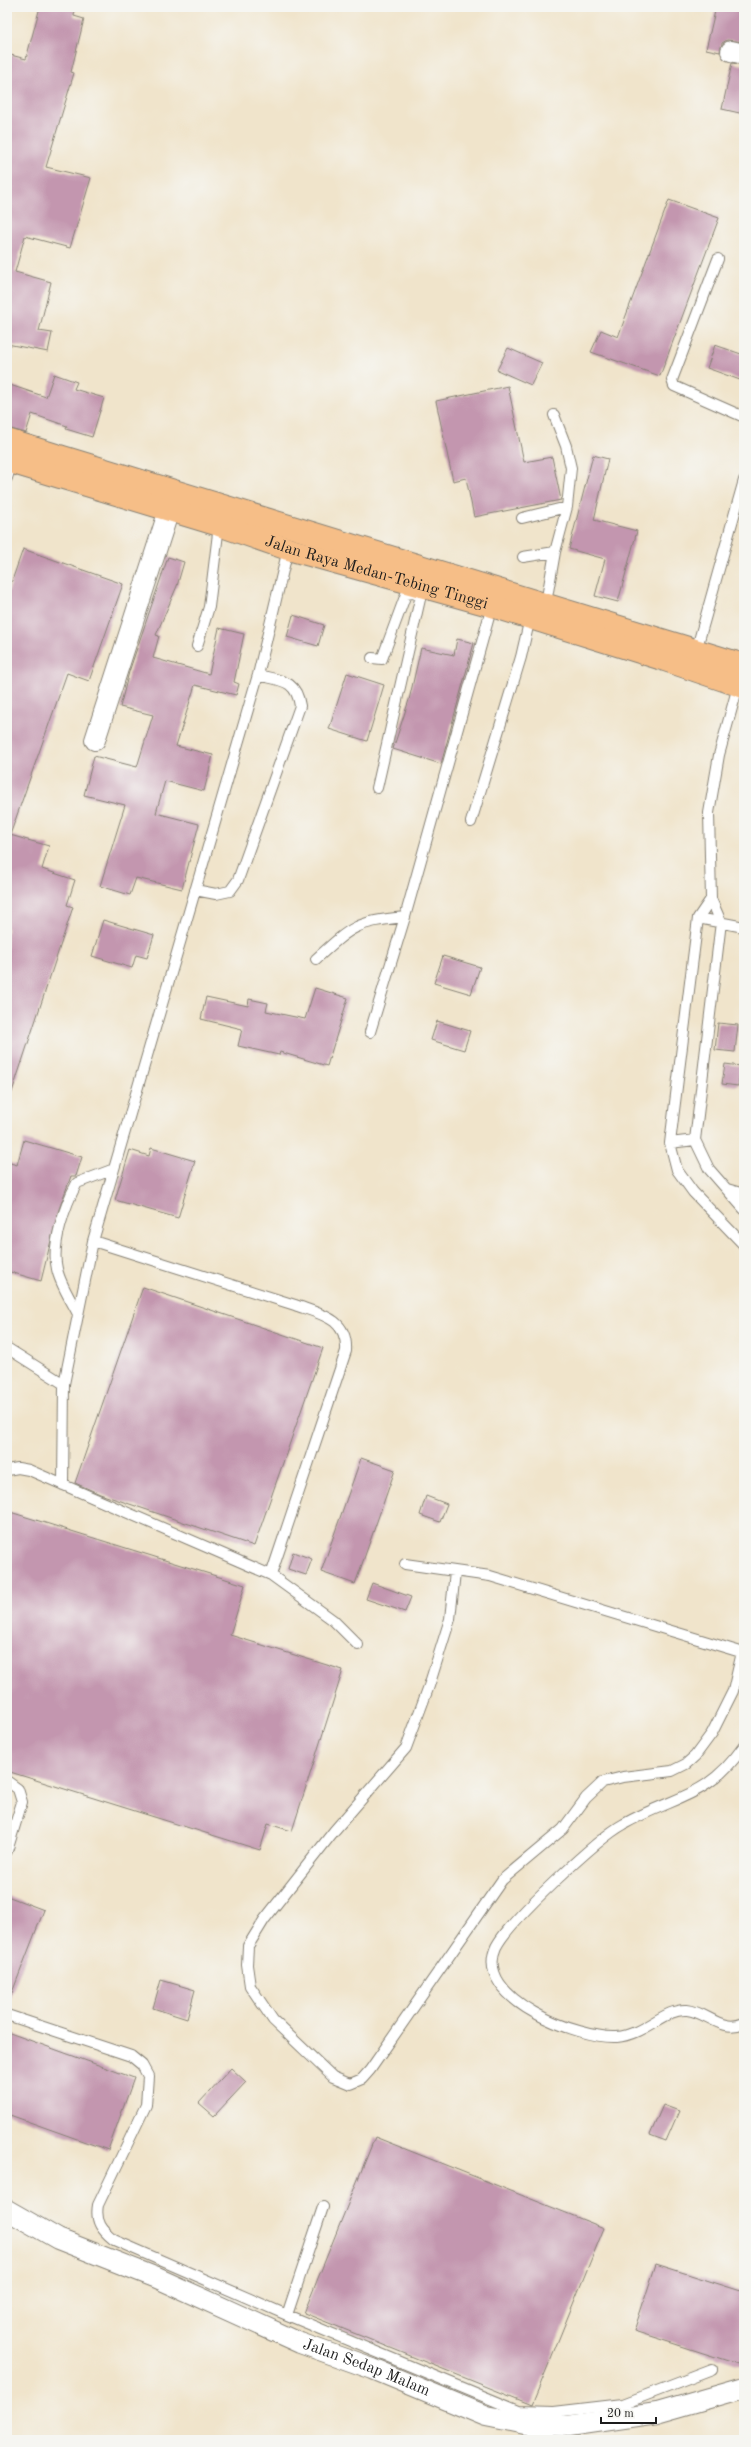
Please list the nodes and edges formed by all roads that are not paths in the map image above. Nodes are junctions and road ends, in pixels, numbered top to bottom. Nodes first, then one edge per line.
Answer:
1 (718, 259) dead end
2 (554, 415) dead end
3 (744, 417) edge
4 (7, 440) edge
5 (9, 467) edge
6 (744, 480) edge
7 (567, 508) junction
8 (169, 510) junction
9 (522, 518) dead end
10 (219, 525) junction
11 (288, 549) junction
12 (554, 552) junction
13 (523, 556) dead end
14 (422, 591) junction
15 (546, 604) junction
16 (492, 606) junction
17 (530, 618) junction
18 (197, 646) dead end
19 (696, 651) junction
20 (372, 658) dead end
21 (258, 675) junction
22 (742, 679) edge
23 (95, 740) dead end
24 (377, 788) dead end
25 (470, 822) dead end
26 (196, 890) junction
27 (711, 899) junction
28 (405, 917) junction
29 (698, 918) junction
30 (721, 922) junction
31 (744, 926) edge
32 (316, 959) dead end
33 (370, 1032) dead end
34 (695, 1140) junction
35 (670, 1143) junction
36 (114, 1169) junction
37 (727, 1189) junction
38 (744, 1194) edge
39 (744, 1209) edge
40 (93, 1241) junction
41 (744, 1245) edge
42 (78, 1314) junction
43 (7, 1348) edge
44 (64, 1384) junction
45 (7, 1470) edge
46 (63, 1485) junction
47 (404, 1564) dead end
48 (455, 1572) junction
49 (271, 1575) junction
50 (358, 1646) dead end
51 (743, 1653) edge
52 (744, 1746) edge
53 (7, 1782) edge
54 (7, 1851) edge
55 (7, 2015) edge
56 (744, 2023) edge
57 (323, 2208) dead end
58 (7, 2210) edge
59 (287, 2315) junction
60 (712, 2370) dead end
61 (744, 2388) edge
62 (539, 2433) edge

1 - 3 lane
2 - 7 lane
4 - 15 highway, Jalan Raya Medan-Tebing Tinggi
5 - 8 highway, Jalan Raya Medan-Tebing Tinggi
6 - 19 lane
7 - 9 lane
7 - 12 lane
8 - 10 highway, Jalan Raya Medan-Tebing Tinggi
8 - 23 street
10 - 11 highway, Jalan Raya Medan-Tebing Tinggi
10 - 18 lane
11 - 14 highway, Jalan Raya Medan-Tebing Tinggi
11 - 21 lane
12 - 13 lane
12 - 15 lane
14 - 16 highway, Jalan Raya Medan-Tebing Tinggi
14 - 20 lane
14 - 24 lane
15 - 19 highway, Jalan Raya Medan-Tebing Tinggi
16 - 17 highway, Jalan Raya Medan-Tebing Tinggi
16 - 28 lane
17 - 22 highway, Jalan Raya Medan-Tebing Tinggi
17 - 25 lane
19 - 22 highway, Jalan Raya Medan-Tebing Tinggi
21 - 26 lane
21 - 26 lane
22 - 27 lane
26 - 36 lane
27 - 29 lane
27 - 30 lane
28 - 32 lane
28 - 33 lane
29 - 30 lane
29 - 35 lane
30 - 31 lane
30 - 34 lane
34 - 35 lane
34 - 37 lane
35 - 41 lane
36 - 40 lane
36 - 42 lane
37 - 38 lane
37 - 39 lane
40 - 42 lane
40 - 49 lane
42 - 44 lane
43 - 44 lane
44 - 46 lane
45 - 46 lane
46 - 49 lane
47 - 48 lane
48 - 51 lane
48 - 51 lane
49 - 50 lane
52 - 56 lane
53 - 54 lane
55 - 59 lane
57 - 59 lane
58 - 62 street, Jalan Sedap Malam
59 - 60 lane
61 - 62 street, Jalan Sedap Malam

